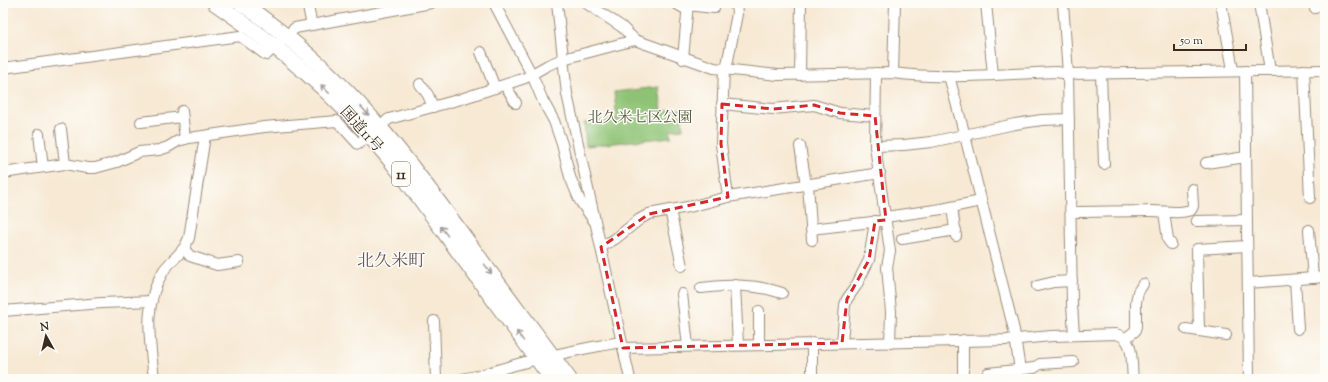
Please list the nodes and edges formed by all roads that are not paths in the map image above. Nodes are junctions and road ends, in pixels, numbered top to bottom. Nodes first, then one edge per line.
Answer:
1 (215, 3) edge
2 (241, 3) edge
3 (307, 3) edge
4 (431, 3) edge
5 (494, 3) edge
6 (557, 3) edge
7 (586, 3) edge
8 (675, 3) edge
9 (736, 3) edge
10 (801, 3) edge
11 (895, 3) edge
12 (986, 3) edge
13 (1064, 3) edge
14 (1221, 3) edge
15 (1259, 3) edge
16 (687, 6) edge
17 (714, 8) dead end
18 (312, 25) junction
19 (635, 40) junction
20 (280, 41) junction
21 (481, 52) dead end
22 (562, 59) junction
23 (683, 59) junction
24 (3, 68) edge
25 (725, 70) junction
26 (1233, 70) junction
27 (1304, 70) junction
28 (1325, 70) edge
29 (1245, 71) junction
30 (1270, 71) junction
31 (876, 73) junction
32 (893, 73) junction
33 (1102, 73) junction
34 (1068, 74) junction
35 (532, 75) junction
36 (800, 75) junction
37 (993, 75) junction
38 (948, 76) junction
39 (420, 84) dead end
40 (505, 84) junction
41 (495, 88) junction
42 (516, 103) dead end
43 (722, 104) junction
44 (433, 107) junction
45 (875, 116) junction
46 (1069, 119) junction
47 (142, 122) dead end
48 (61, 129) dead end
49 (374, 130) junction
50 (39, 134) dead end
51 (205, 136) junction
52 (965, 136) junction
53 (185, 139) junction
54 (800, 146) dead end
55 (876, 146) junction
56 (1246, 157) junction
57 (1206, 163) dead end
58 (65, 164) junction
59 (1104, 164) dead end
60 (43, 167) junction
61 (880, 172) junction
62 (3, 173) edge
63 (807, 185) junction
64 (1192, 190) dead end
65 (728, 197) junction
66 (1310, 198) dead end
67 (981, 201) junction
68 (952, 207) junction
69 (670, 210) junction
70 (1191, 210) junction
71 (1071, 212) junction
72 (1164, 212) junction
73 (886, 218) junction
74 (1247, 220) junction
75 (875, 221) junction
76 (596, 224) junction
77 (811, 229) junction
78 (1309, 230) dead end
79 (902, 239) dead end
80 (812, 240) dead end
81 (1171, 244) dead end
82 (1247, 246) junction
83 (601, 247) junction
84 (184, 249) junction
85 (239, 262) dead end
86 (682, 266) dead end
87 (1325, 277) edge
88 (1313, 278) junction
89 (1295, 280) junction
90 (1072, 281) junction
91 (1248, 283) junction
92 (1142, 284) dead end
93 (735, 285) junction
94 (1037, 286) dead end
95 (701, 288) dead end
96 (782, 293) dead end
97 (682, 294) dead end
98 (152, 302) junction
99 (3, 311) edge
100 (759, 311) dead end
101 (434, 321) dead end
102 (1186, 329) dead end
103 (1298, 329) dead end
104 (1199, 330) junction
105 (1074, 335) junction
106 (1226, 335) dead end
107 (1126, 338) junction
108 (1016, 339) junction
109 (963, 340) junction
110 (812, 343) junction
111 (842, 343) junction
112 (890, 343) junction
113 (759, 344) junction
114 (622, 345) junction
115 (738, 345) junction
116 (688, 346) junction
117 (544, 358) junction
118 (1073, 362) dead end
119 (1020, 370) junction
120 (481, 377) edge
121 (154, 379) edge
122 (436, 379) edge
123 (462, 379) edge
124 (552, 379) edge
125 (569, 379) edge
126 (630, 379) edge
127 (812, 379) edge
128 (963, 379) edge
129 (989, 379) edge
130 (1133, 379) edge
131 (1250, 379) edge

1 - 20 highway, 国道11号 / 11
2 - 20 highway, 国道11号 / 11
3 - 18 street
4 - 18 street
5 - 35 street
6 - 22 street
7 - 19 street
8 - 16 street
9 - 25 street
10 - 36 street
11 - 32 street
12 - 37 street
13 - 34 street
14 - 26 street
15 - 30 street
16 - 17 street
16 - 23 street
18 - 20 street
19 - 22 street
19 - 23 street
20 - 24 street
20 - 49 highway, 国道11号 / 11
21 - 41 street
22 - 35 street
22 - 76 street
23 - 25 street
25 - 36 street
25 - 43 street
26 - 29 street
26 - 33 street
27 - 28 street
27 - 30 street
27 - 66 street
29 - 30 street
29 - 56 street
31 - 32 street
31 - 36 street
31 - 45 street
32 - 38 street
33 - 34 street
33 - 59 street
34 - 37 street
34 - 46 street
35 - 40 street
35 - 76 street
37 - 38 street
38 - 52 street
39 - 44 street
40 - 41 street
40 - 42 street
41 - 44 street
43 - 45 street
43 - 65 street
44 - 49 street
45 - 55 street
46 - 52 street
46 - 71 street
47 - 53 street
48 - 58 street
49 - 51 street
49 - 117 highway, 国道11号 / 11
50 - 60 street
51 - 53 street
51 - 84 street
52 - 55 street
52 - 67 street
53 - 58 street
54 - 63 street
55 - 61 street
56 - 57 street
56 - 74 street
58 - 60 street
60 - 62 street
61 - 63 street
61 - 73 street
63 - 65 street
63 - 77 street
64 - 70 street
65 - 69 street
67 - 68 street
67 - 108 street
68 - 73 street
68 - 79 street
69 - 83 street
69 - 86 street
70 - 72 street
70 - 74 street
71 - 72 street
71 - 90 street
72 - 81 street
73 - 75 street
73 - 112 street
74 - 82 street
75 - 77 street
75 - 111 street
76 - 83 street
77 - 80 street
78 - 88 street
82 - 91 street
82 - 104 street
83 - 114 street
84 - 85 street
84 - 98 street
87 - 88 street
88 - 89 street
89 - 91 street
89 - 103 street
90 - 94 street
90 - 105 street
91 - 131 street
92 - 107 street
93 - 95 street
93 - 96 street
93 - 115 street
97 - 116 street
98 - 99 street
98 - 121 street
100 - 113 street
101 - 122 street
102 - 104 street
104 - 106 street
105 - 107 street
105 - 108 street
107 - 130 street
108 - 109 street
108 - 119 street
109 - 112 street
109 - 128 street
110 - 111 street
110 - 113 street
110 - 127 street
111 - 112 street
113 - 115 street
114 - 116 street
114 - 117 street
114 - 126 street
115 - 116 street
117 - 120 street
117 - 124 highway, 国道11号 / 11
117 - 125 highway, 国道11号 / 11
118 - 119 street
119 - 129 street
120 - 123 street

